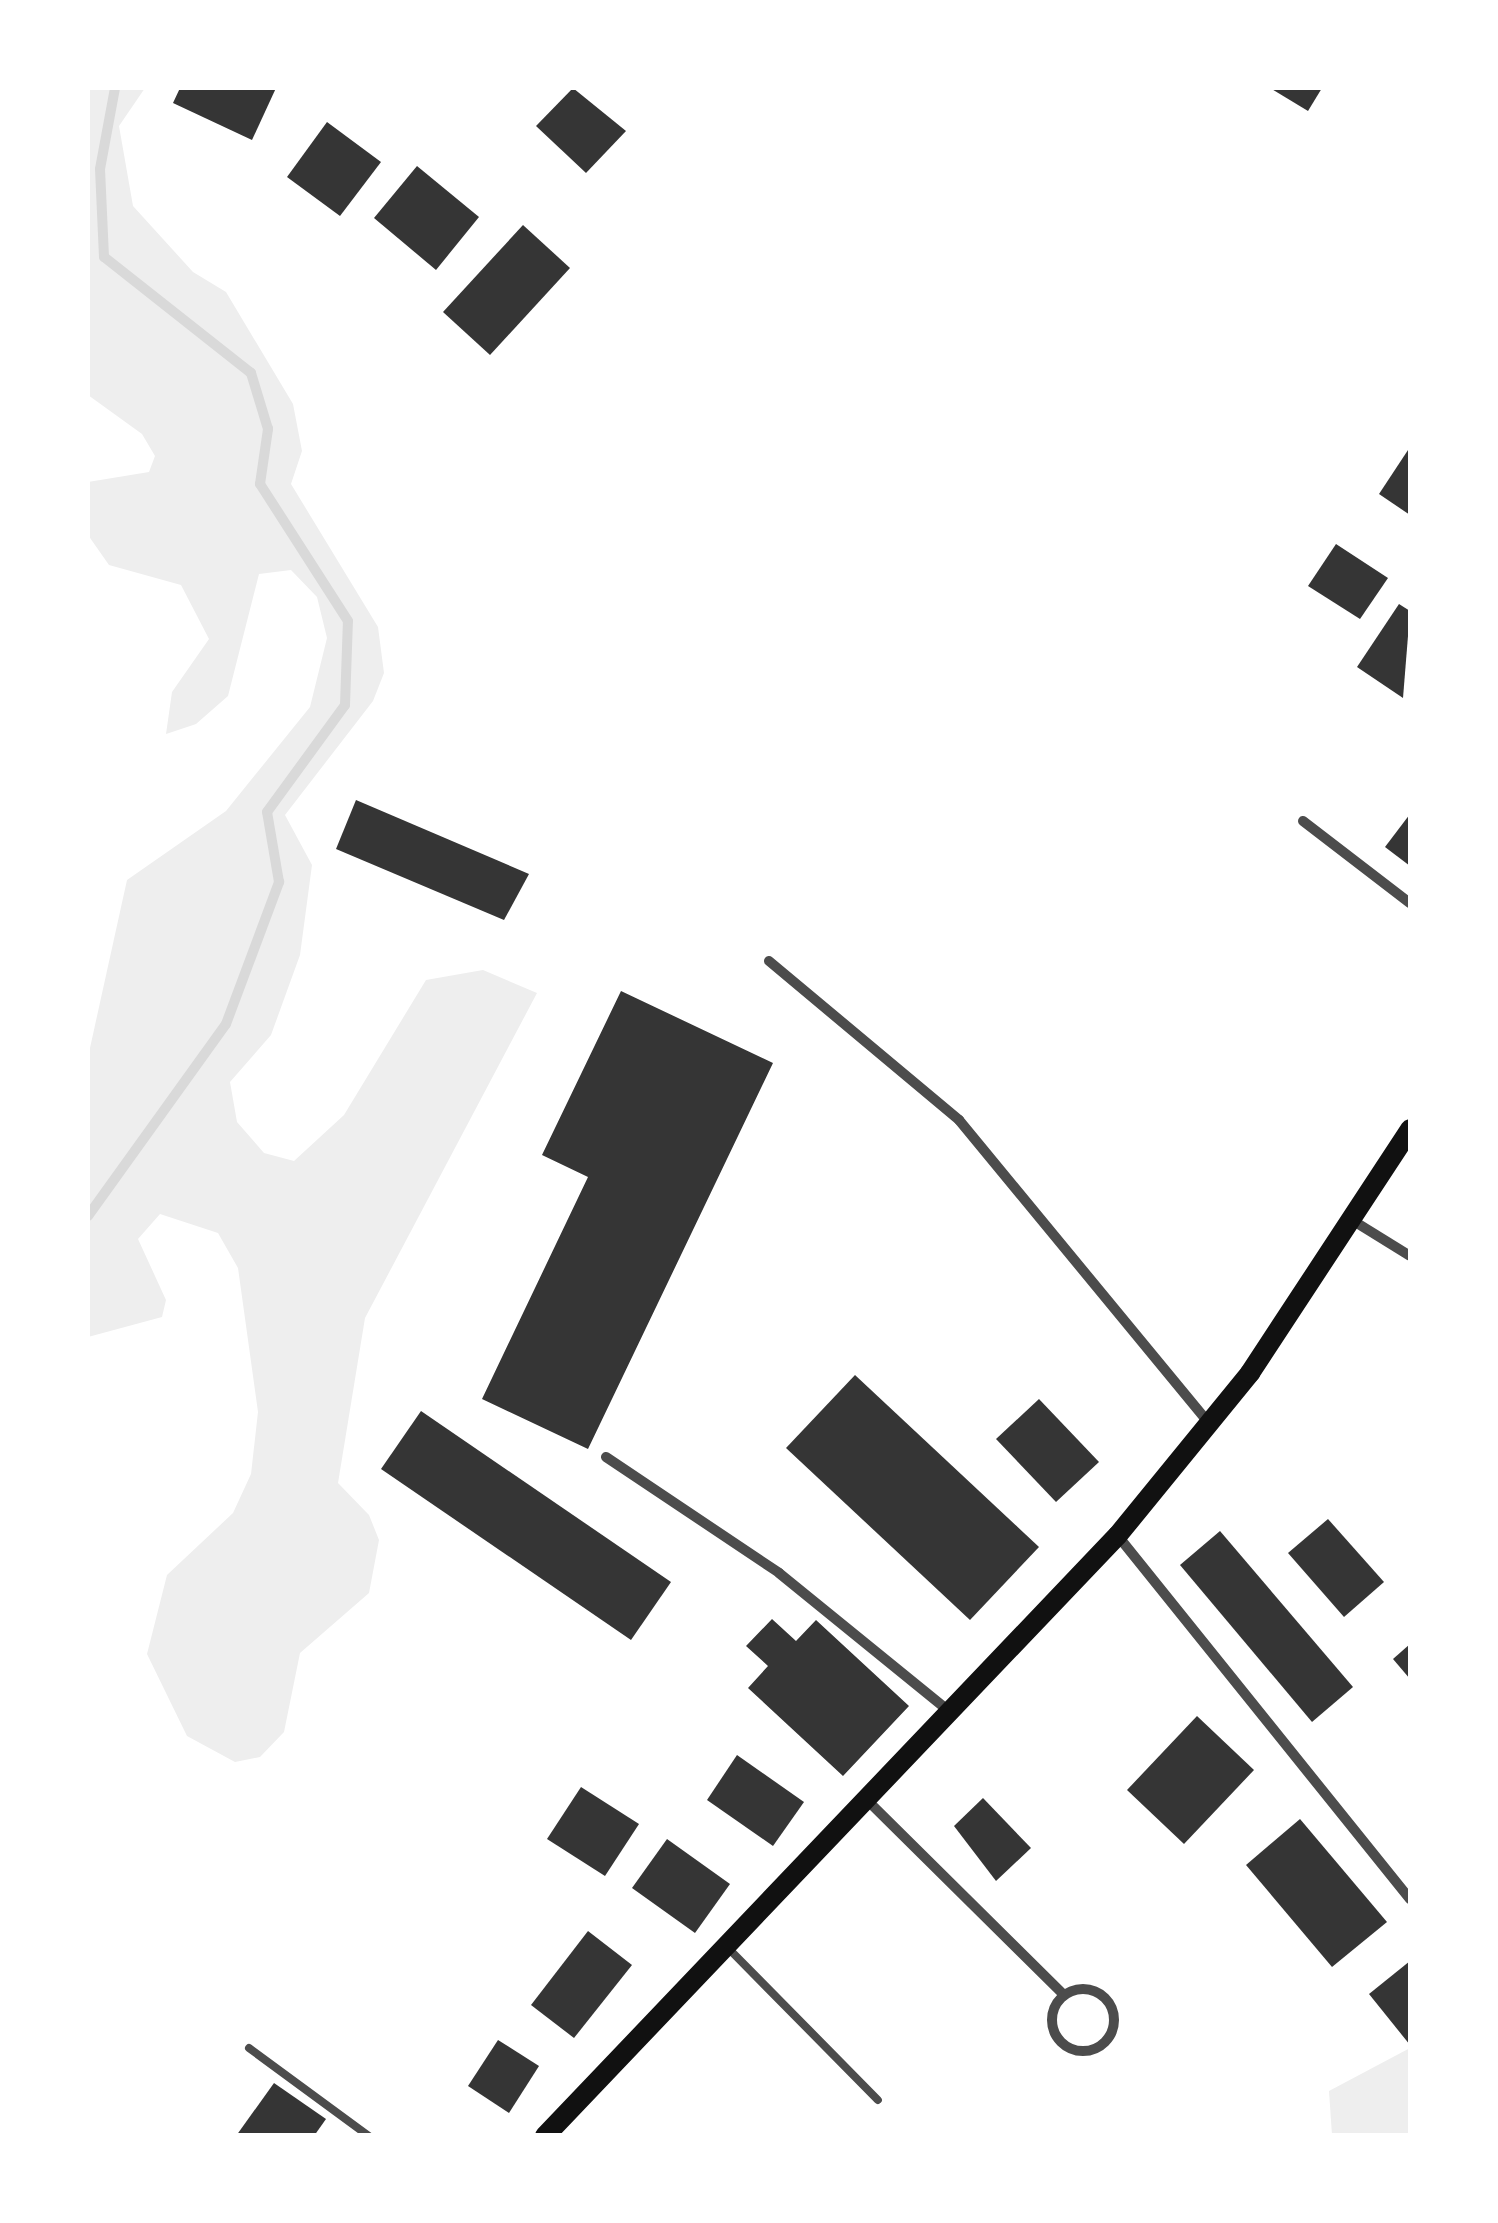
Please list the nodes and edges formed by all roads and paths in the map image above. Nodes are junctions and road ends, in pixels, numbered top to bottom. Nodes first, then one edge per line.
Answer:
1 (1302, 820) dead end
2 (1410, 903) edge
3 (769, 961) dead end
4 (1410, 1129) edge
5 (1351, 1220) junction
6 (1410, 1256) edge
7 (1209, 1424) junction
8 (606, 1457) dead end
9 (1123, 1529) junction
10 (954, 1716) junction
11 (870, 1802) junction
12 (1410, 1899) edge
13 (729, 1949) junction
14 (1064, 1994) junction
15 (249, 2048) dead end
16 (878, 2100) dead end
17 (369, 2136) edge
18 (545, 2136) edge

1 - 2 street
3 - 7 street
4 - 5 main road
5 - 6 street
5 - 7 main road
7 - 9 main road
8 - 10 street
9 - 10 main road
9 - 12 street
10 - 11 main road
11 - 13 main road
11 - 14 street
13 - 16 lane
13 - 18 main road
14 - 14 street
15 - 17 lane

